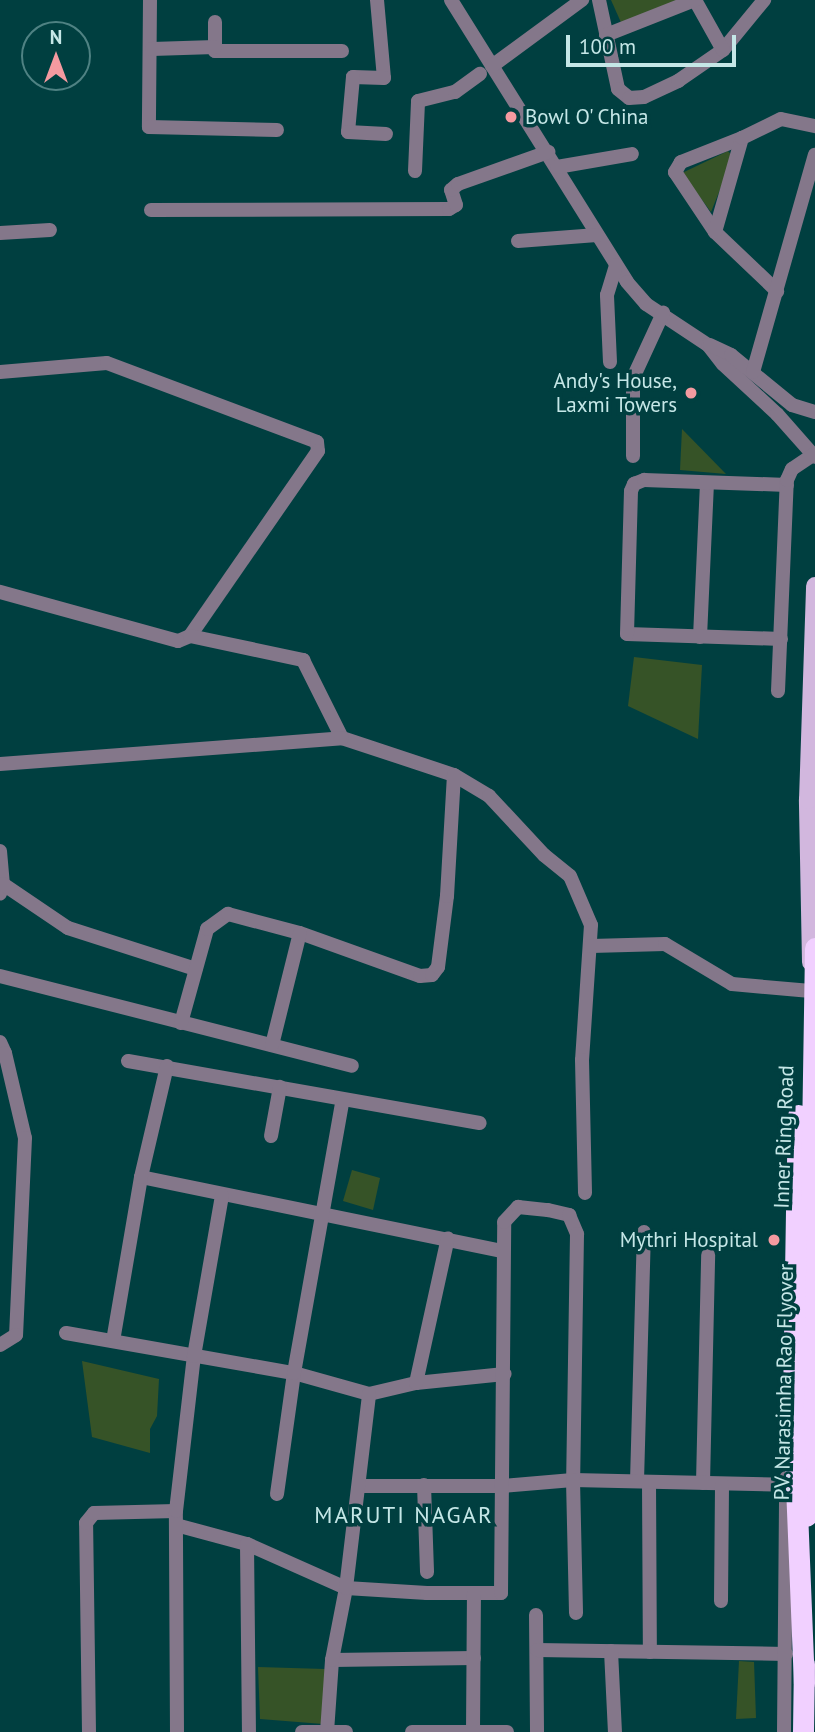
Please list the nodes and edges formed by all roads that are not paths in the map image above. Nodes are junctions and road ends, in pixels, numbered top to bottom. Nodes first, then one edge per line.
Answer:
1 (150, 0) edge
2 (377, 0) edge
3 (451, 0) edge
4 (582, 0) edge
5 (599, 0) edge
6 (695, 0) edge
7 (764, 0) edge
8 (215, 22) dead end
9 (606, 35) junction
10 (215, 47) junction
11 (152, 49) junction
12 (723, 50) junction
13 (342, 51) dead end
14 (486, 70) junction
15 (815, 127) edge
16 (277, 130) dead end
17 (386, 134) dead end
18 (742, 138) junction
19 (548, 152) junction
20 (632, 154) dead end
21 (815, 155) edge
22 (557, 167) junction
23 (415, 171) dead end
24 (151, 210) dead end
25 (50, 230) dead end
26 (715, 232) junction
27 (0, 233) edge
28 (597, 235) junction
29 (518, 241) dead end
30 (615, 265) junction
31 (777, 291) junction
32 (663, 313) junction
33 (708, 345) junction
34 (610, 362) dead end
35 (0, 372) edge
36 (753, 372) junction
37 (815, 412) edge
38 (633, 456) dead end
39 (814, 456) edge
40 (707, 483) junction
41 (786, 485) junction
42 (815, 586) edge
43 (0, 592) edge
44 (190, 636) junction
45 (701, 636) junction
46 (780, 639) junction
47 (778, 691) dead end
48 (342, 738) junction
49 (0, 764) edge
50 (454, 775) junction
51 (0, 851) edge
52 (2, 889) edge
53 (300, 933) junction
54 (591, 946) junction
55 (815, 948) edge
56 (196, 969) junction
57 (0, 976) edge
58 (811, 991) junction
59 (181, 1023) junction
60 (810, 1028) junction
61 (0, 1042) edge
62 (272, 1045) junction
63 (128, 1061) dead end
64 (167, 1066) junction
65 (352, 1066) dead end
66 (280, 1087) junction
67 (343, 1099) junction
68 (480, 1123) dead end
69 (271, 1136) dead end
70 (141, 1177) junction
71 (585, 1193) dead end
72 (222, 1195) junction
73 (323, 1214) junction
74 (644, 1233) dead end
75 (448, 1238) junction
76 (503, 1251) junction
77 (708, 1255) dead end
78 (802, 1309) junction
79 (66, 1333) dead end
80 (113, 1341) junction
81 (0, 1345) edge
82 (194, 1356) junction
83 (294, 1373) junction
84 (505, 1374) junction
85 (416, 1382) junction
86 (369, 1394) junction
87 (573, 1480) junction
88 (643, 1481) junction
89 (703, 1483) junction
90 (424, 1485) junction
91 (722, 1485) junction
92 (786, 1485) junction
93 (360, 1486) junction
94 (503, 1486) junction
95 (277, 1494) dead end
96 (176, 1518) junction
97 (247, 1544) junction
98 (426, 1572) dead end
99 (346, 1588) junction
100 (474, 1594) junction
101 (721, 1601) dead end
102 (576, 1613) dead end
103 (536, 1615) dead end
104 (537, 1650) junction
105 (611, 1651) junction
106 (650, 1652) junction
107 (786, 1654) junction
108 (474, 1658) junction
109 (332, 1660) junction
110 (804, 1683) junction
111 (473, 1731) edge
112 (89, 1732) edge
113 (177, 1732) edge
114 (249, 1732) edge
115 (302, 1732) edge
116 (327, 1732) edge
117 (334, 1732) edge
118 (346, 1732) edge
119 (412, 1732) edge
120 (444, 1732) edge
121 (507, 1732) edge
122 (537, 1732) edge
123 (615, 1732) edge
124 (784, 1732) edge
125 (796, 1732) edge
126 (803, 1732) edge

1 - 11 street
2 - 17 street
3 - 14 street
4 - 14 street
5 - 9 street
6 - 9 street
6 - 12 street
7 - 12 street
8 - 10 street
9 - 12 street
10 - 11 street
10 - 13 street
11 - 16 street
14 - 19 street
14 - 23 street
15 - 18 street
18 - 26 street
18 - 26 street
19 - 22 street
19 - 24 street
20 - 22 street
21 - 31 street
22 - 28 street
25 - 27 street
26 - 31 street
28 - 29 street
28 - 30 street
30 - 32 street
30 - 34 street
31 - 36 street
32 - 33 street
32 - 38 street
33 - 36 street
33 - 39 street
35 - 44 street
36 - 37 street
39 - 41 street
40 - 41 street
40 - 45 street
40 - 45 street
41 - 46 street
42 - 58 main road, Inner Ring Road
43 - 44 street
44 - 48 street
45 - 46 street
46 - 47 street
48 - 49 street
48 - 50 street
50 - 53 street
50 - 54 street
51 - 52 street
52 - 56 street
53 - 56 street
53 - 62 street
54 - 58 street
54 - 71 street
55 - 110 highway, P.V. Narasimha Rao Flyover, bridge
56 - 59 street
57 - 59 street
58 - 60 main road, Inner Ring Road
59 - 62 street
60 - 78 main road, Inner Ring Road
60 - 110 highway, bridge
61 - 81 street
62 - 65 street
63 - 64 street
64 - 66 street
64 - 70 street
66 - 67 street
66 - 69 street
67 - 68 street
67 - 73 street
70 - 72 street
70 - 80 street
72 - 73 street
72 - 82 street
73 - 75 street
73 - 83 street
74 - 88 street
75 - 76 street
75 - 85 street
76 - 84 street
76 - 87 street
77 - 89 street
78 - 92 street
78 - 125 main road, Inner Ring Road
79 - 80 street
80 - 82 street
82 - 83 street
82 - 96 street
83 - 86 street
83 - 95 street
84 - 85 street
84 - 94 street
85 - 86 street
86 - 93 street
87 - 88 street
87 - 94 street
87 - 102 street
88 - 89 street
88 - 106 street
89 - 91 street
90 - 93 street
90 - 94 street
90 - 98 street
91 - 92 street
91 - 101 street
92 - 107 street
93 - 99 street
94 - 100 street
96 - 97 street
96 - 112 street
96 - 113 street
97 - 99 street
97 - 114 street
99 - 100 street
99 - 109 street
100 - 108 street
103 - 104 street
104 - 105 street
104 - 122 street
105 - 106 street
105 - 123 street
106 - 107 street
107 - 124 street
108 - 109 street
108 - 111 street
109 - 116 street
110 - 126 highway, P.V. Narasimha Rao Flyover
111 - 120 street
111 - 121 street
115 - 116 street
116 - 117 street
117 - 118 street
119 - 120 street

